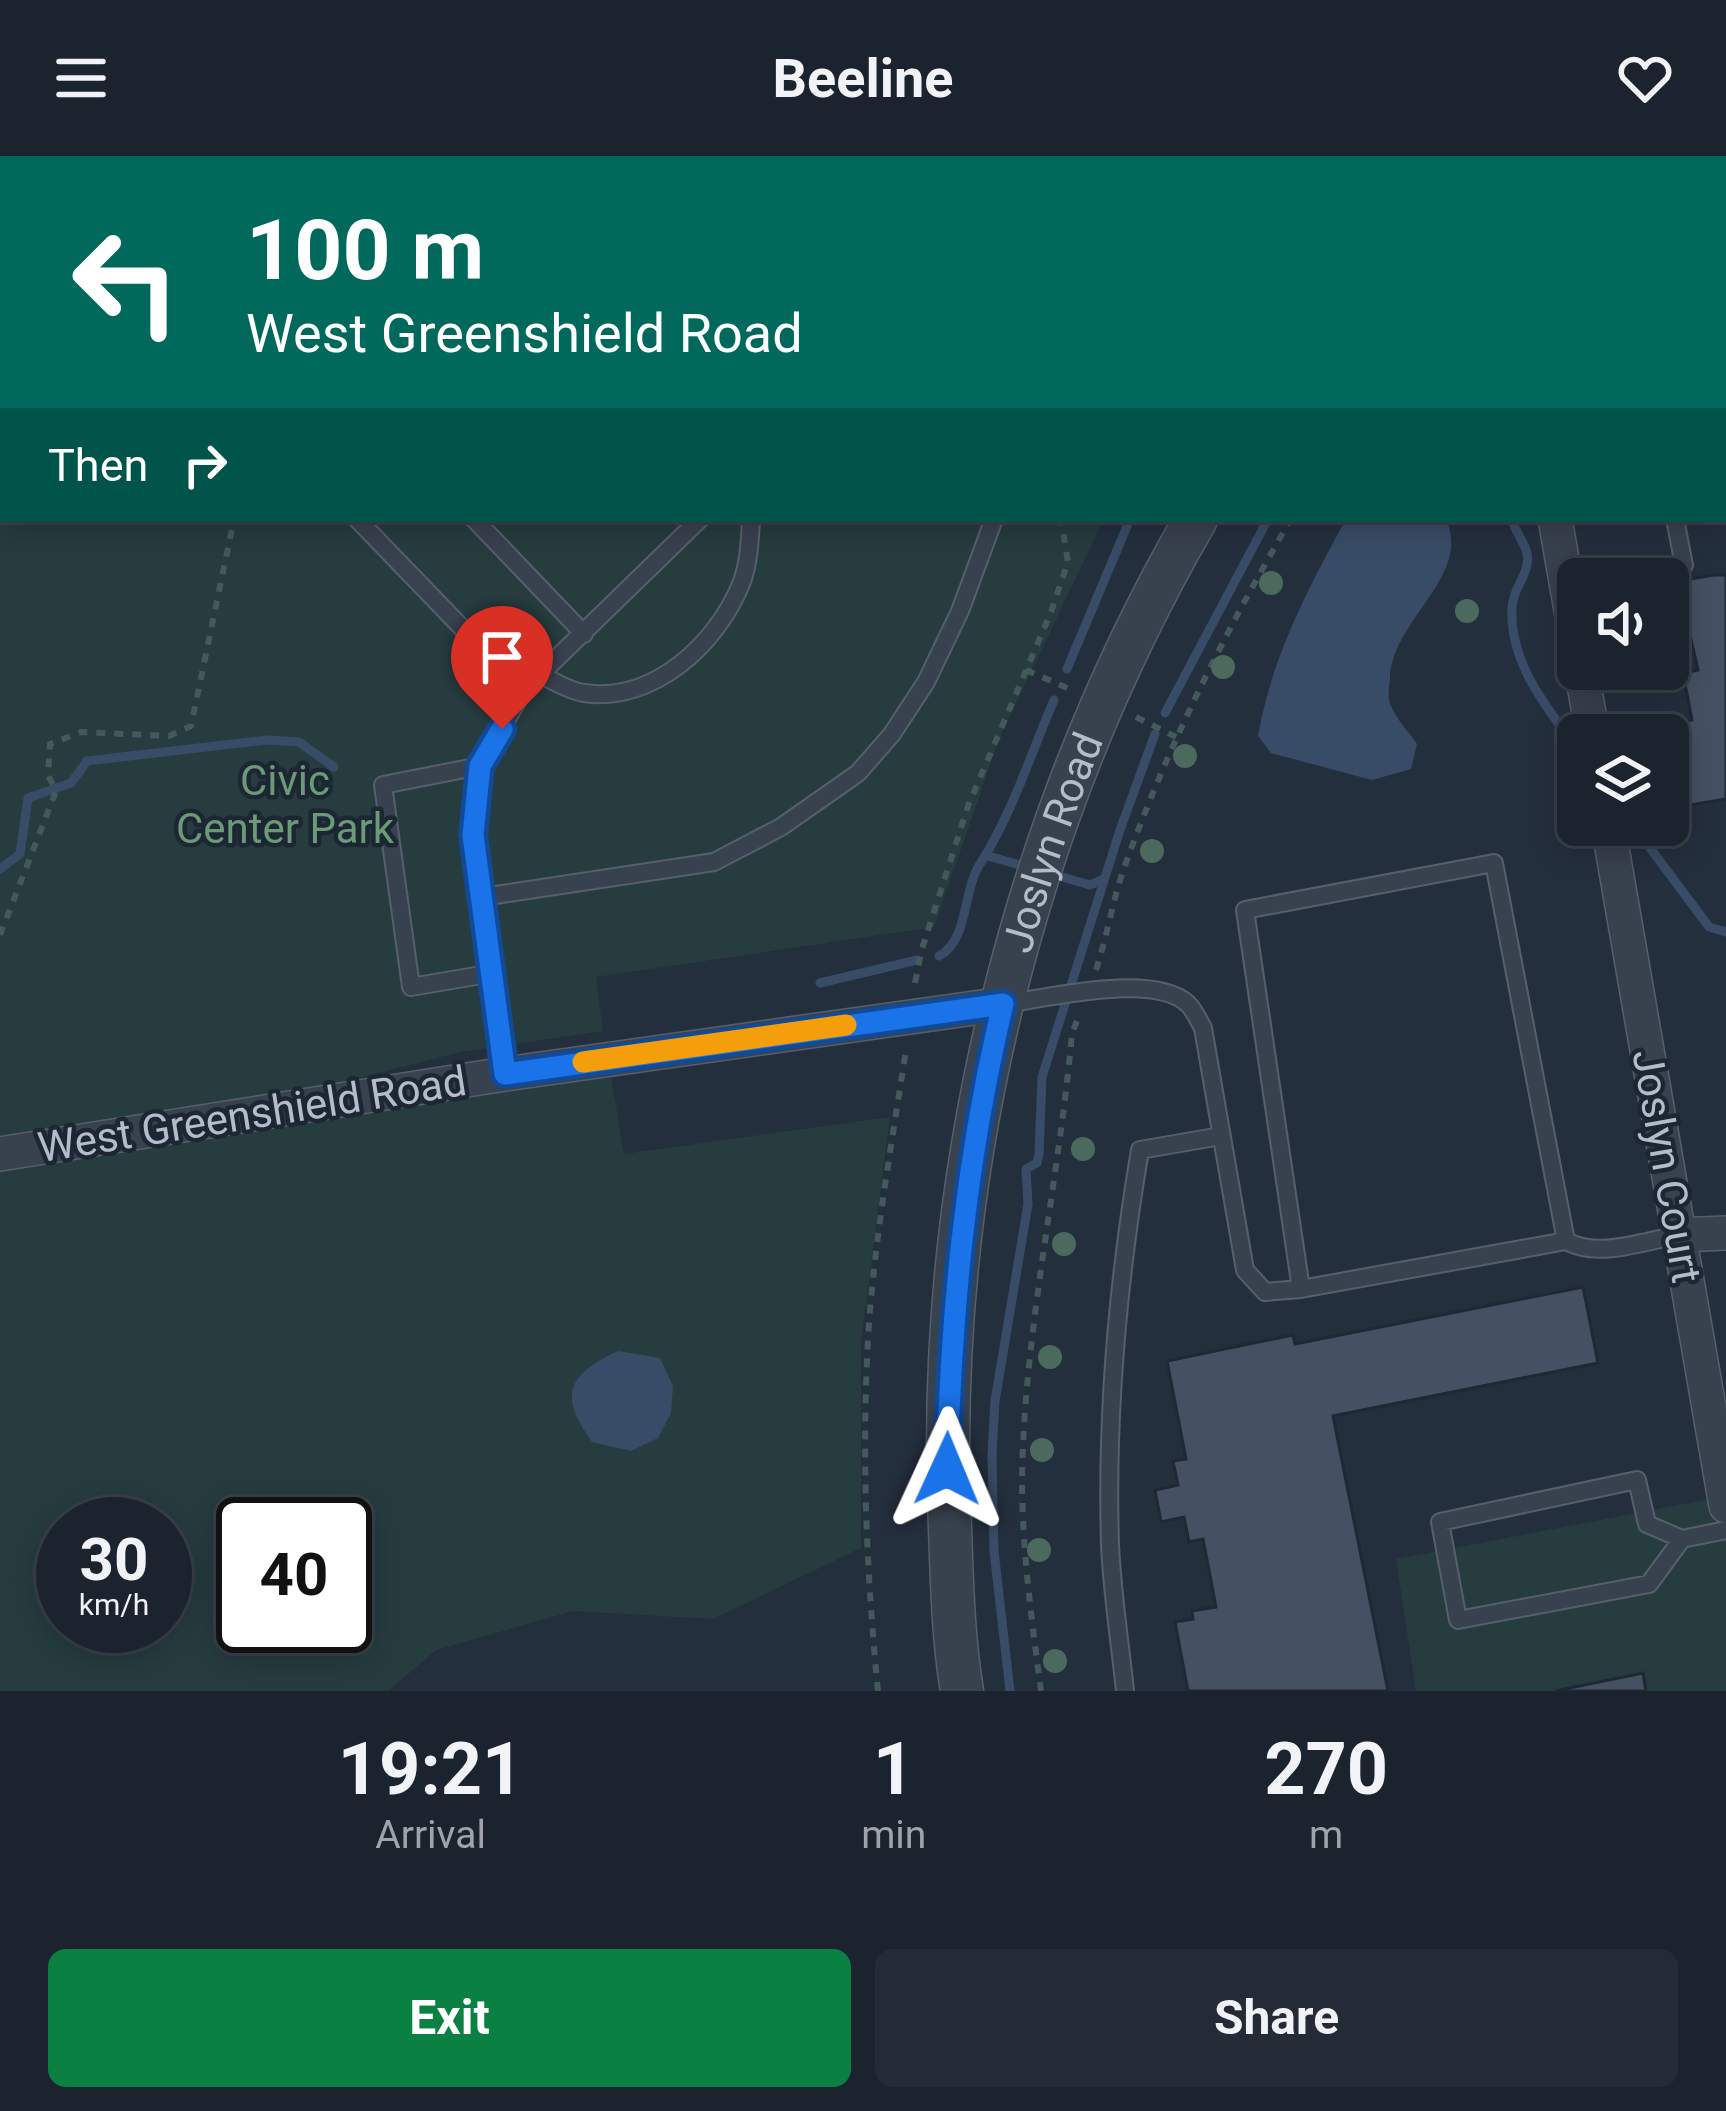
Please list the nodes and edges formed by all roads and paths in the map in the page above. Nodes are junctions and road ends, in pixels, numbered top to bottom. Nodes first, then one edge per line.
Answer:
1 (233, 522) edge
2 (360, 522) edge
3 (477, 522) edge
4 (697, 522) edge
5 (751, 522) edge
6 (993, 522) edge
7 (1061, 522) edge
8 (1194, 522) edge
9 (1289, 522) edge
10 (1556, 522) edge
11 (1676, 522) edge
12 (1565, 558) edge
13 (1683, 558) edge
14 (584, 634) junction
15 (541, 674) junction
16 (524, 692) junction
17 (480, 766) junction
18 (1612, 846) edge
19 (482, 897) junction
20 (0, 935) edge
21 (493, 973) junction
22 (1088, 993) junction
23 (1003, 1004) junction
24 (911, 1017) junction
25 (505, 1074) junction
26 (1221, 1136) junction
27 (0, 1154) edge
28 (1726, 1233) edge
29 (1679, 1235) junction
30 (1566, 1241) junction
31 (1301, 1289) junction
32 (1726, 1506) edge
33 (1726, 1530) edge
34 (1682, 1540) junction
35 (878, 1691) edge
36 (962, 1691) edge
37 (1041, 1691) edge
38 (1125, 1691) edge

1 - 20 path
2 - 16 lane
3 - 14 lane
4 - 14 lane
5 - 15 lane
6 - 19 lane
7 - 24 path
8 - 23 street, Joslyn Road
9 - 22 path
10 - 12 street
11 - 13 lane
14 - 15 lane
15 - 16 lane
16 - 17 lane
17 - 19 lane
17 - 21 lane
18 - 29 street, Joslyn Court
19 - 21 lane
21 - 25 lane
22 - 23 lane
22 - 26 lane
22 - 37 path
23 - 24 street, West Greenshield Road
23 - 36 street, Joslyn Road
24 - 25 street, West Greenshield Road
24 - 35 path
25 - 27 street, West Greenshield Road
26 - 31 lane
26 - 38 lane
28 - 29 street
29 - 30 lane
29 - 32 street, Joslyn Court
30 - 31 lane
30 - 31 lane
33 - 34 lane
34 - 34 lane

